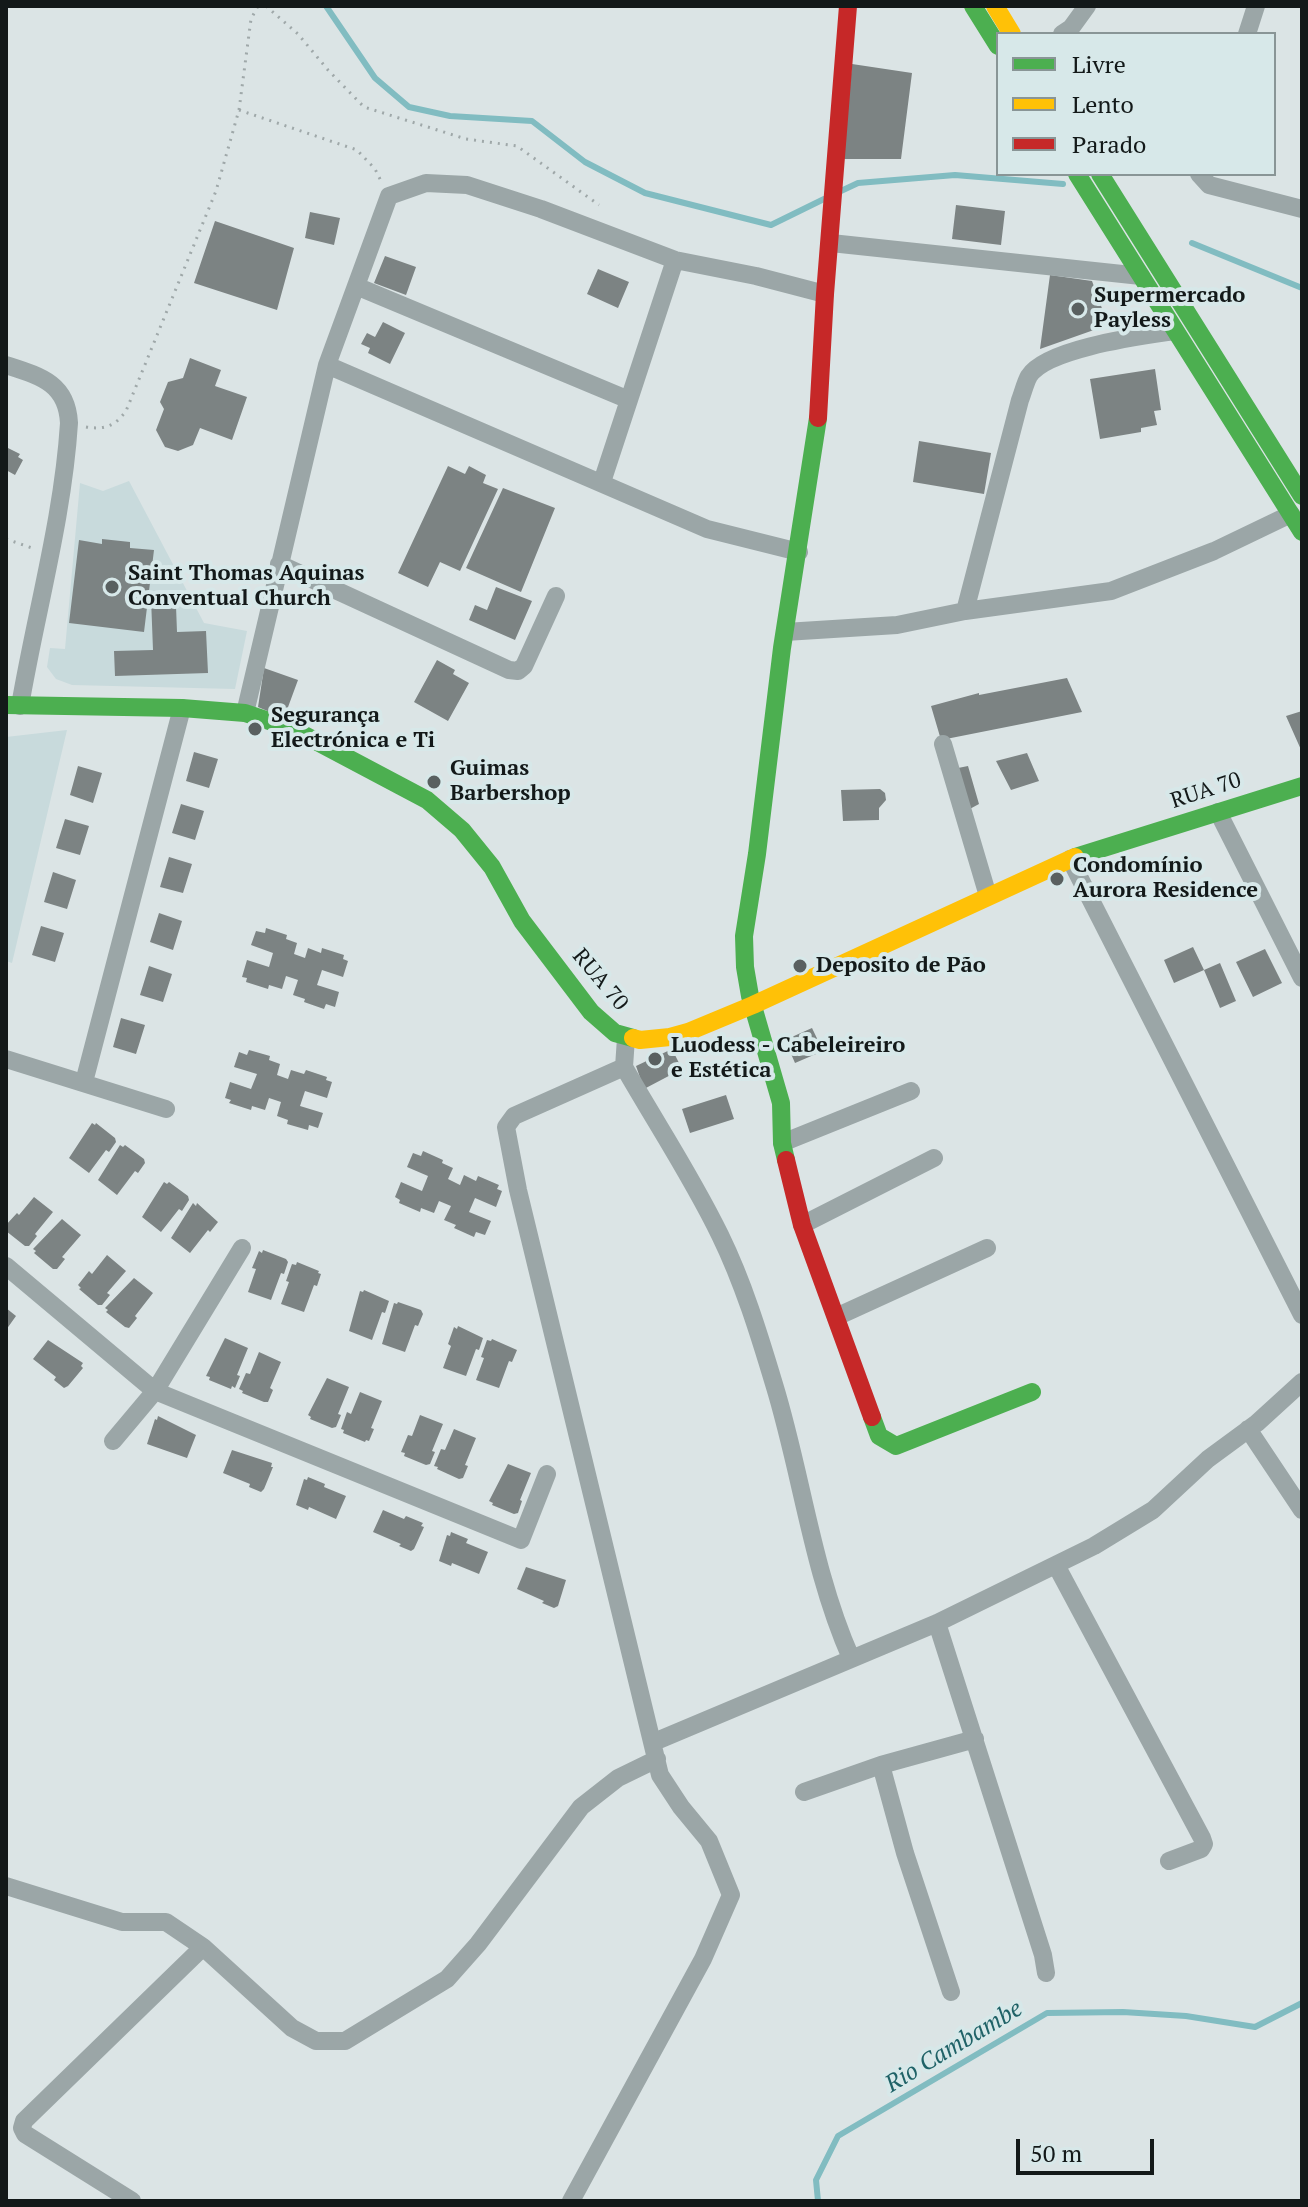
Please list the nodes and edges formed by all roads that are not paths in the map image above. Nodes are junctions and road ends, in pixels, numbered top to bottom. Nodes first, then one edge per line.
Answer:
1 (848, 6) edge
2 (973, 6) edge
3 (995, 6) edge
4 (1087, 6) edge
5 (1256, 6) edge
6 (1011, 32) edge
7 (1065, 32) edge
8 (1248, 32) edge
9 (996, 43) edge
10 (1078, 176) edge
11 (1101, 176) edge
12 (1201, 176) edge
13 (1302, 209) edge
14 (831, 243) junction
15 (675, 260) junction
16 (1141, 276) junction
17 (356, 286) junction
18 (825, 294) junction
19 (1175, 331) junction
20 (6, 365) edge
21 (327, 365) junction
22 (629, 400) junction
23 (602, 482) junction
24 (1302, 496) edge
25 (1291, 514) junction
26 (1302, 532) edge
27 (799, 552) junction
28 (279, 564) junction
29 (556, 596) dead end
30 (965, 611) junction
31 (785, 632) junction
32 (13, 706) edge
33 (182, 708) junction
34 (245, 713) junction
35 (943, 744) dead end
36 (1302, 786) edge
37 (1218, 812) junction
38 (1070, 859) junction
39 (988, 896) junction
40 (1302, 978) edge
41 (753, 1005) junction
42 (626, 1038) junction
43 (6, 1059) edge
44 (624, 1067) junction
45 (84, 1082) junction
46 (911, 1091) dead end
47 (166, 1109) dead end
48 (782, 1143) junction
49 (934, 1158) dead end
50 (802, 1225) junction
51 (242, 1248) dead end
52 (987, 1248) dead end
53 (6, 1266) edge
54 (1302, 1315) edge
55 (836, 1317) junction
56 (1302, 1382) edge
57 (155, 1391) junction
58 (1032, 1392) dead end
59 (1248, 1429) junction
60 (113, 1441) dead end
61 (547, 1474) dead end
62 (1302, 1510) edge
63 (1056, 1565) junction
64 (937, 1623) junction
65 (851, 1658) junction
66 (975, 1739) junction
67 (655, 1751) junction
68 (881, 1765) junction
69 (804, 1792) dead end
70 (1169, 1861) dead end
71 (6, 1886) edge
72 (203, 1947) junction
73 (1046, 1973) dead end
74 (951, 1992) dead end
75 (132, 2201) edge
76 (571, 2201) edge

1 - 14 street
2 - 9 street
3 - 6 street
4 - 7 street
5 - 8 street
10 - 16 street
11 - 24 street
12 - 13 street
14 - 16 street
14 - 18 street
15 - 17 street
15 - 18 street
15 - 22 street
16 - 19 street
17 - 21 street
17 - 22 street
18 - 27 street
19 - 25 street
19 - 30 street
20 - 32 street
21 - 23 street
21 - 28 street
22 - 23 street
23 - 27 street
25 - 26 street
25 - 30 street
27 - 31 street
28 - 29 street
28 - 34 street
30 - 31 street
31 - 41 street
32 - 33 street, RUA 70
33 - 34 street, RUA 70
33 - 45 street
34 - 42 street, RUA 70
35 - 39 street
36 - 37 street, RUA 70
37 - 38 street, RUA 70
37 - 40 street
38 - 39 street, RUA 70
38 - 54 street
39 - 41 street, RUA 70
41 - 42 street, RUA 70
41 - 48 street
42 - 44 street
43 - 45 street
44 - 65 street
44 - 67 street
45 - 47 street
46 - 48 street
48 - 50 street
49 - 50 street
50 - 55 street
51 - 57 street
52 - 55 street
53 - 57 street
55 - 58 street
56 - 59 street
57 - 60 street
57 - 61 street
59 - 62 street
59 - 63 street
63 - 64 street
63 - 70 street
64 - 65 street
64 - 66 street
65 - 67 street
66 - 68 street
66 - 73 street
67 - 72 street
67 - 76 street
68 - 69 street
68 - 74 street
71 - 72 street
72 - 75 street

